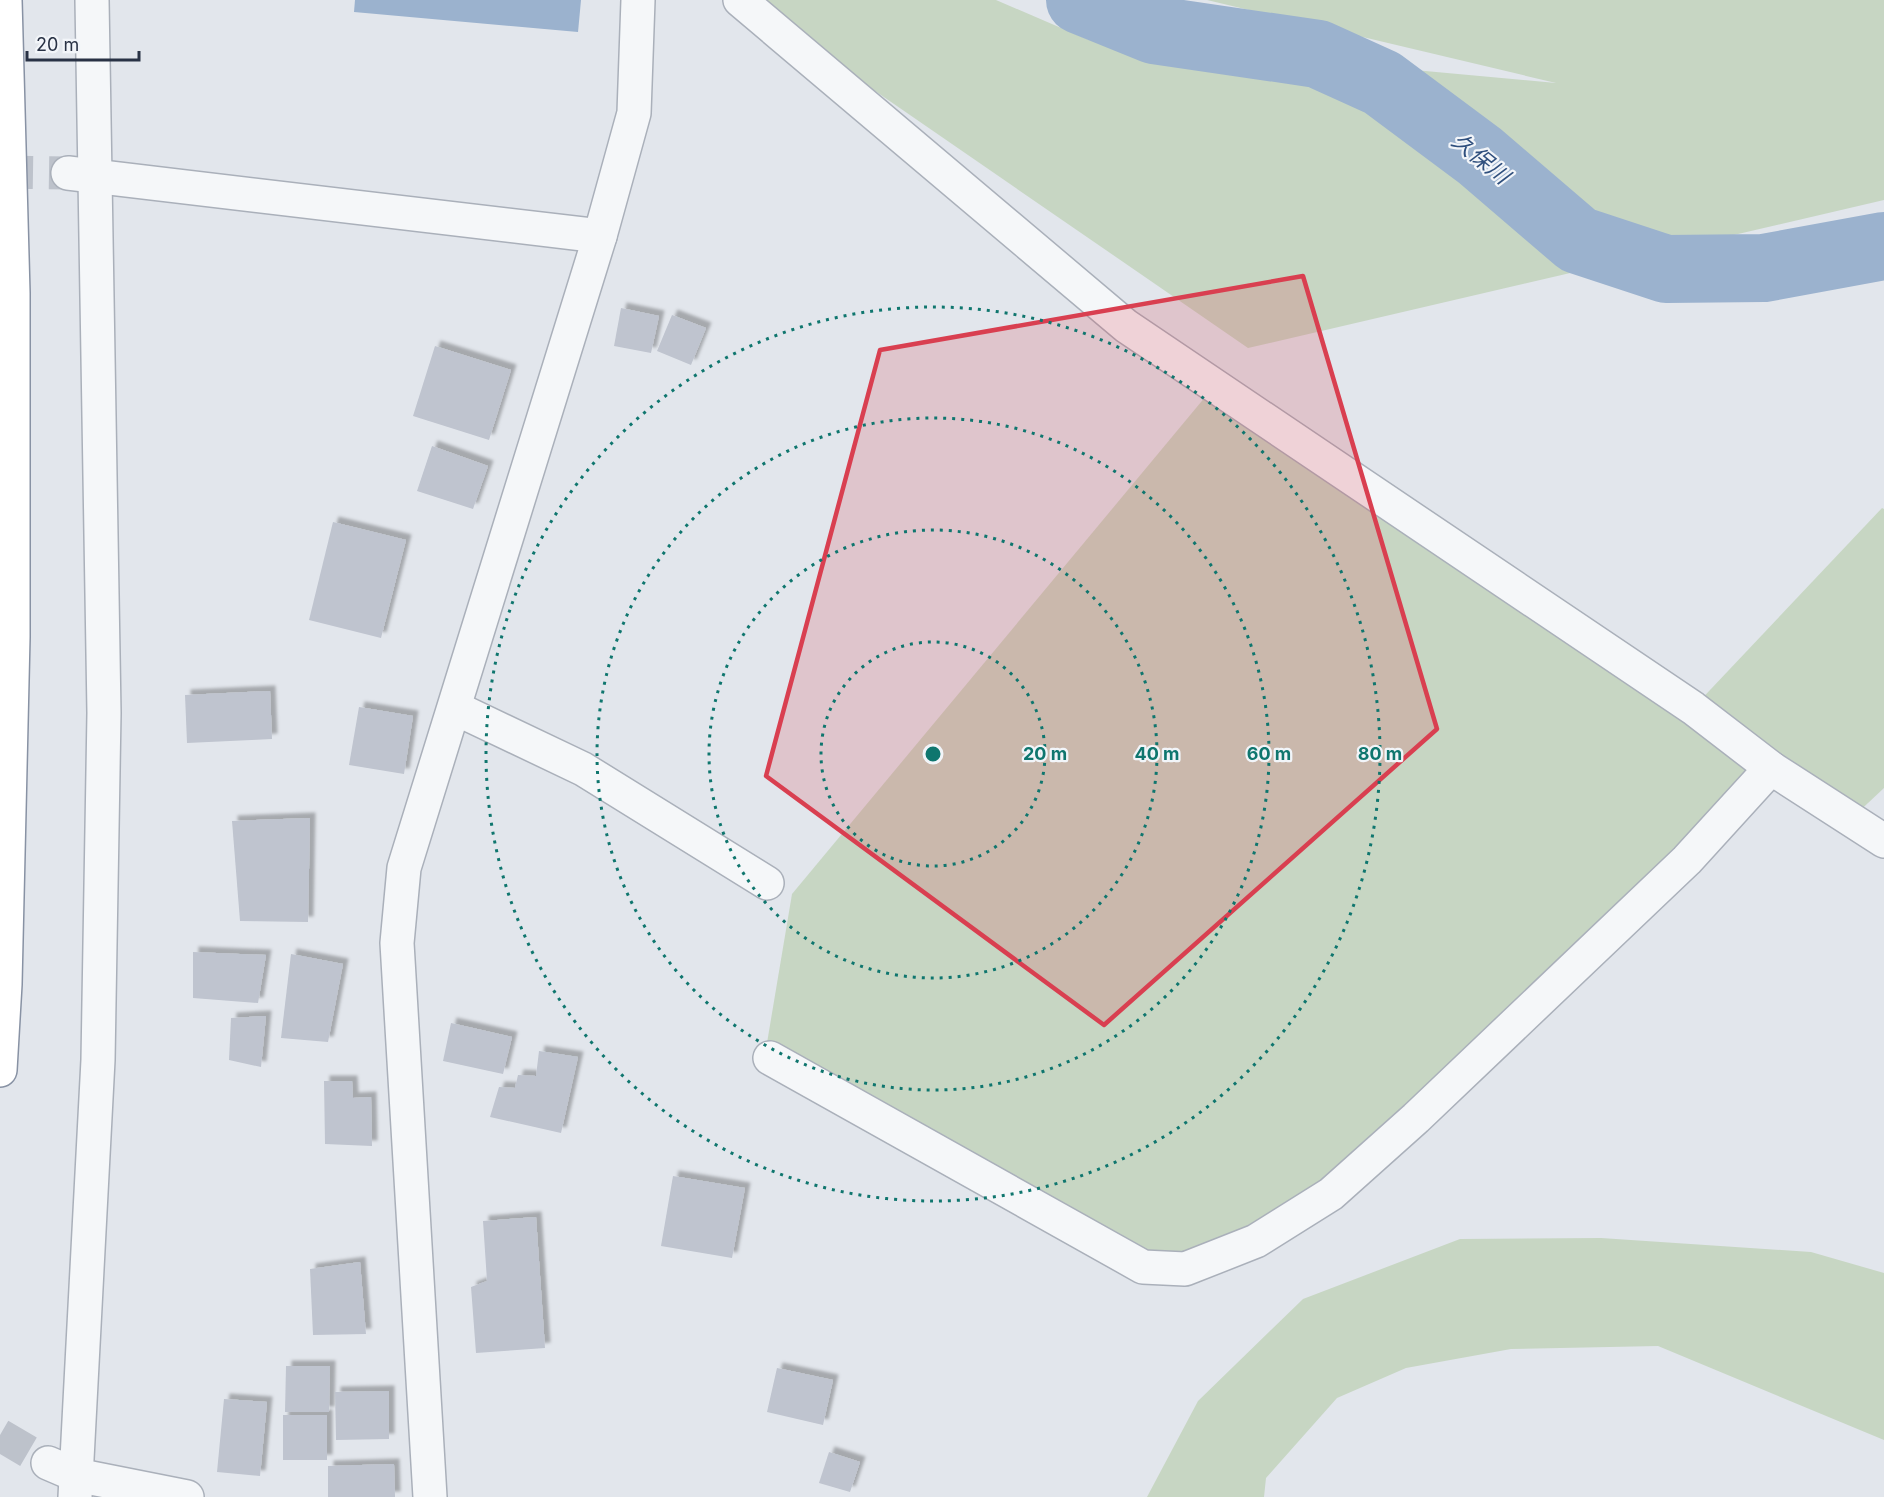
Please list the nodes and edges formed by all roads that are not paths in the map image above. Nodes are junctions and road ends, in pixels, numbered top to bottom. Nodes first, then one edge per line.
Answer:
1 (5, 0) edge
2 (92, 0) edge
3 (638, 0) edge
4 (740, 0) edge
5 (82, 175) junction
6 (600, 236) junction
7 (455, 708) junction
8 (1771, 768) junction
9 (1884, 841) edge
10 (767, 884) dead end
11 (770, 1058) dead end
12 (0, 1070) edge
13 (67, 1478) edge
14 (187, 1497) edge
15 (430, 1497) edge

1 - 12 highway
2 - 5 street
3 - 6 street
4 - 8 street
5 - 6 street
5 - 13 street
6 - 7 street
7 - 10 street
7 - 15 street
8 - 9 street
8 - 11 street
13 - 14 street

